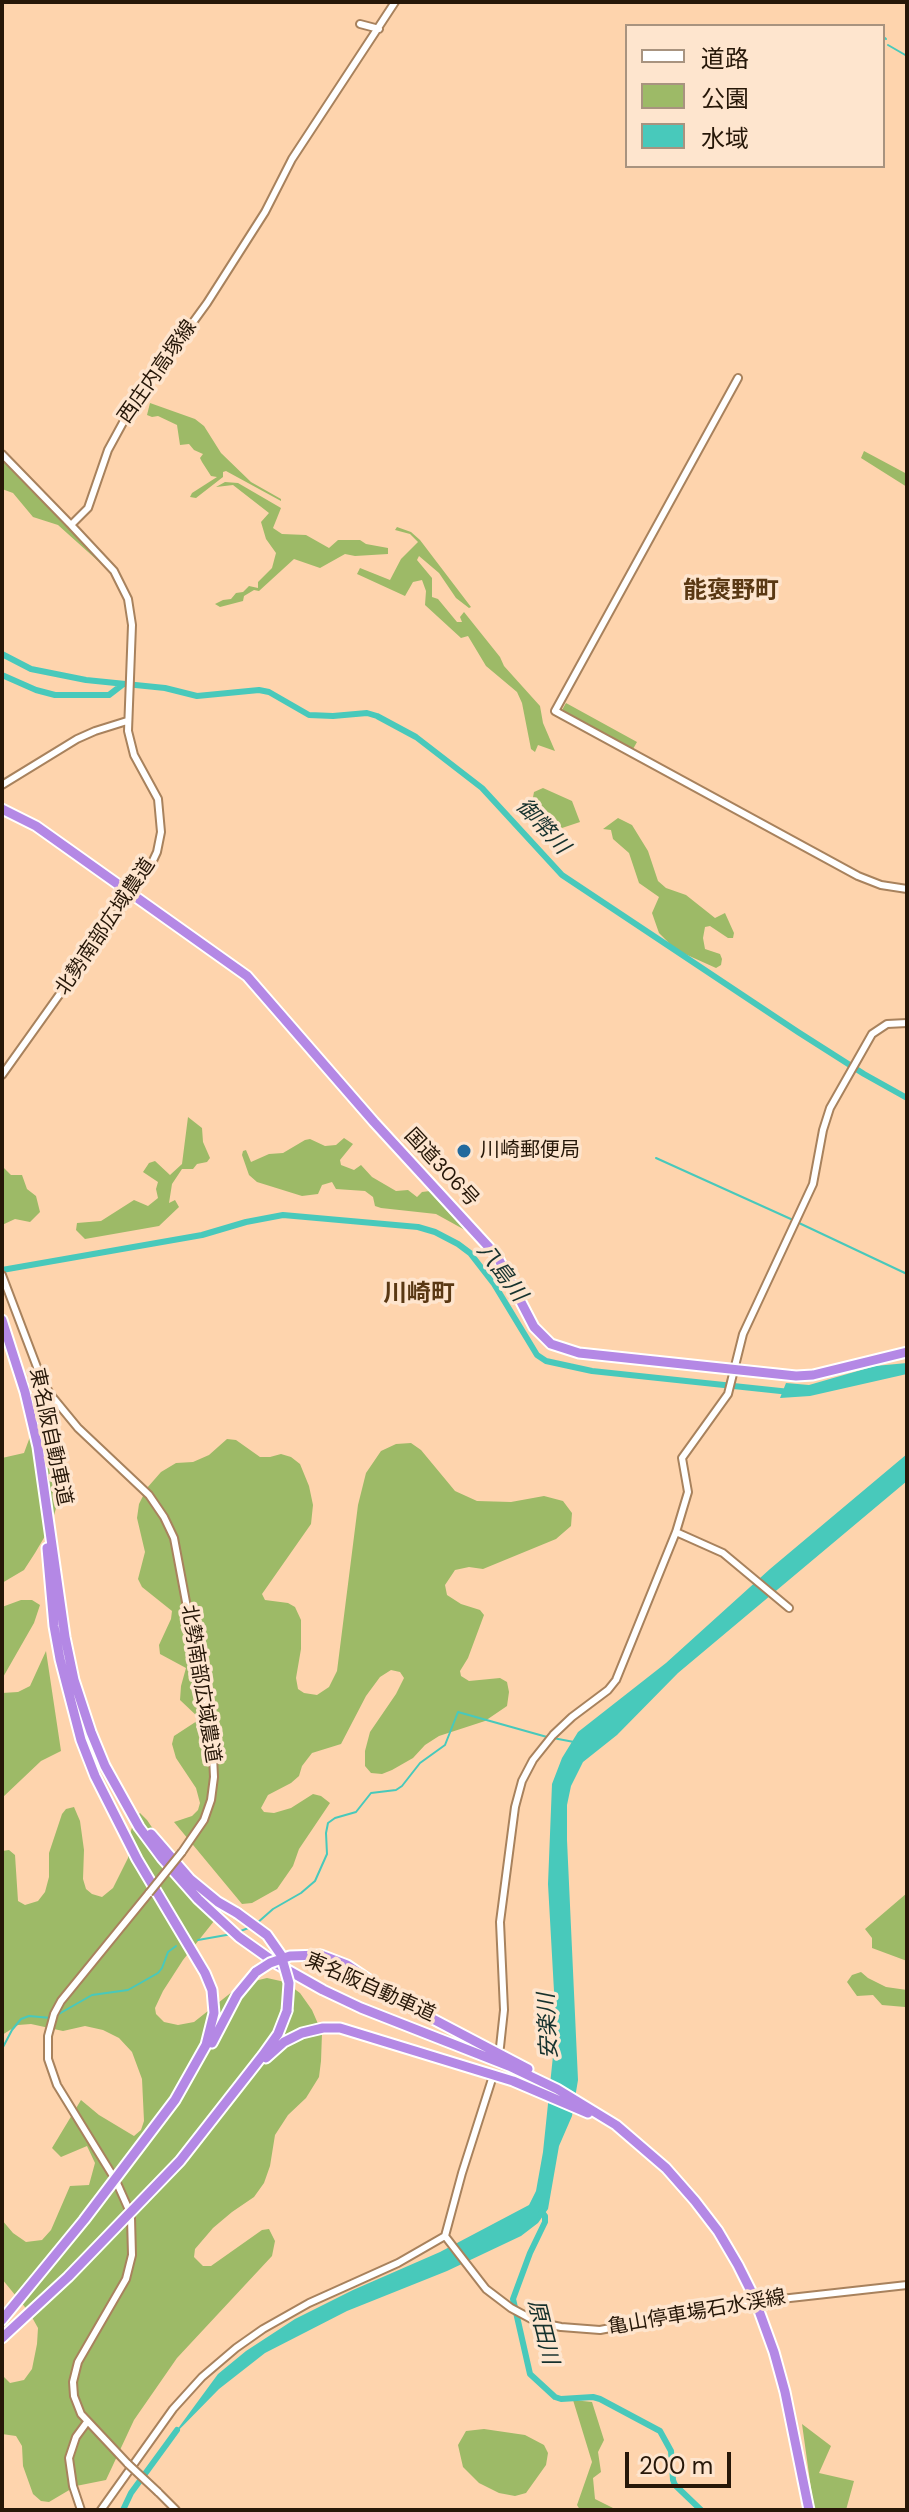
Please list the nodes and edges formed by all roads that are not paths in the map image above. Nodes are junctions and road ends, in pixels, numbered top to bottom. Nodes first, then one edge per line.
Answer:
1 (395, 2) edge
2 (360, 24) dead end
3 (379, 29) junction
4 (738, 378) dead end
5 (2, 454) edge
6 (71, 525) junction
7 (127, 721) junction
8 (2, 785) edge
9 (2, 809) edge
10 (907, 889) edge
11 (131, 895) junction
12 (907, 1023) edge
13 (2, 1075) edge
14 (2, 1276) edge
15 (2, 1320) edge
16 (2, 1338) edge
17 (907, 1352) edge
18 (735, 1370) junction
19 (676, 1532) junction
20 (47, 1548) junction
21 (787, 1607) dead end
22 (82, 1709) junction
23 (225, 1928) junction
24 (500, 2047) dead end
25 (528, 2077) junction
26 (492, 2079) dead end
27 (589, 2109) junction
28 (217, 2115) junction
29 (116, 2178) junction
30 (448, 2239) junction
31 (907, 2285) edge
32 (2, 2320) edge
33 (2, 2338) edge
34 (87, 2422) junction
35 (81, 2510) edge
36 (101, 2510) edge
37 (176, 2510) edge
38 (806, 2510) edge

1 - 3 main road, 西庄内高塚線
2 - 3 main road
3 - 6 main road, 西庄内高塚線
4 - 10 main road
5 - 6 main road
6 - 7 main road
7 - 8 main road
7 - 11 main road, 北勢南部広域農道
9 - 11 highway, 国道306号
11 - 13 main road, 北勢南部広域農道
11 - 18 highway, 国道306号
12 - 18 main road
14 - 29 main road, 北勢南部広域農道, bridge
15 - 22 highway, 東名阪自動車道
16 - 20 highway, 東名阪自動車道
17 - 18 highway, 国道306号
18 - 19 main road
19 - 21 main road
19 - 24 main road
20 - 23 highway, 東名阪自動車道
20 - 29 highway
22 - 23 highway, 東名阪自動車道
22 - 28 highway, bridge
23 - 25 highway, 東名阪自動車道
25 - 27 highway, 東名阪自動車道
25 - 28 highway
25 - 29 highway, bridge
26 - 30 main road
27 - 38 highway, 東名阪自動車道
27 - 38 highway, 東名阪自動車道
28 - 33 highway
29 - 32 highway
29 - 34 main road, 北勢南部広域農道
30 - 31 main road, 亀山停車場石水渓線, bridge
30 - 36 main road
34 - 35 main road
34 - 37 main road, 北勢南部広域農道, bridge

